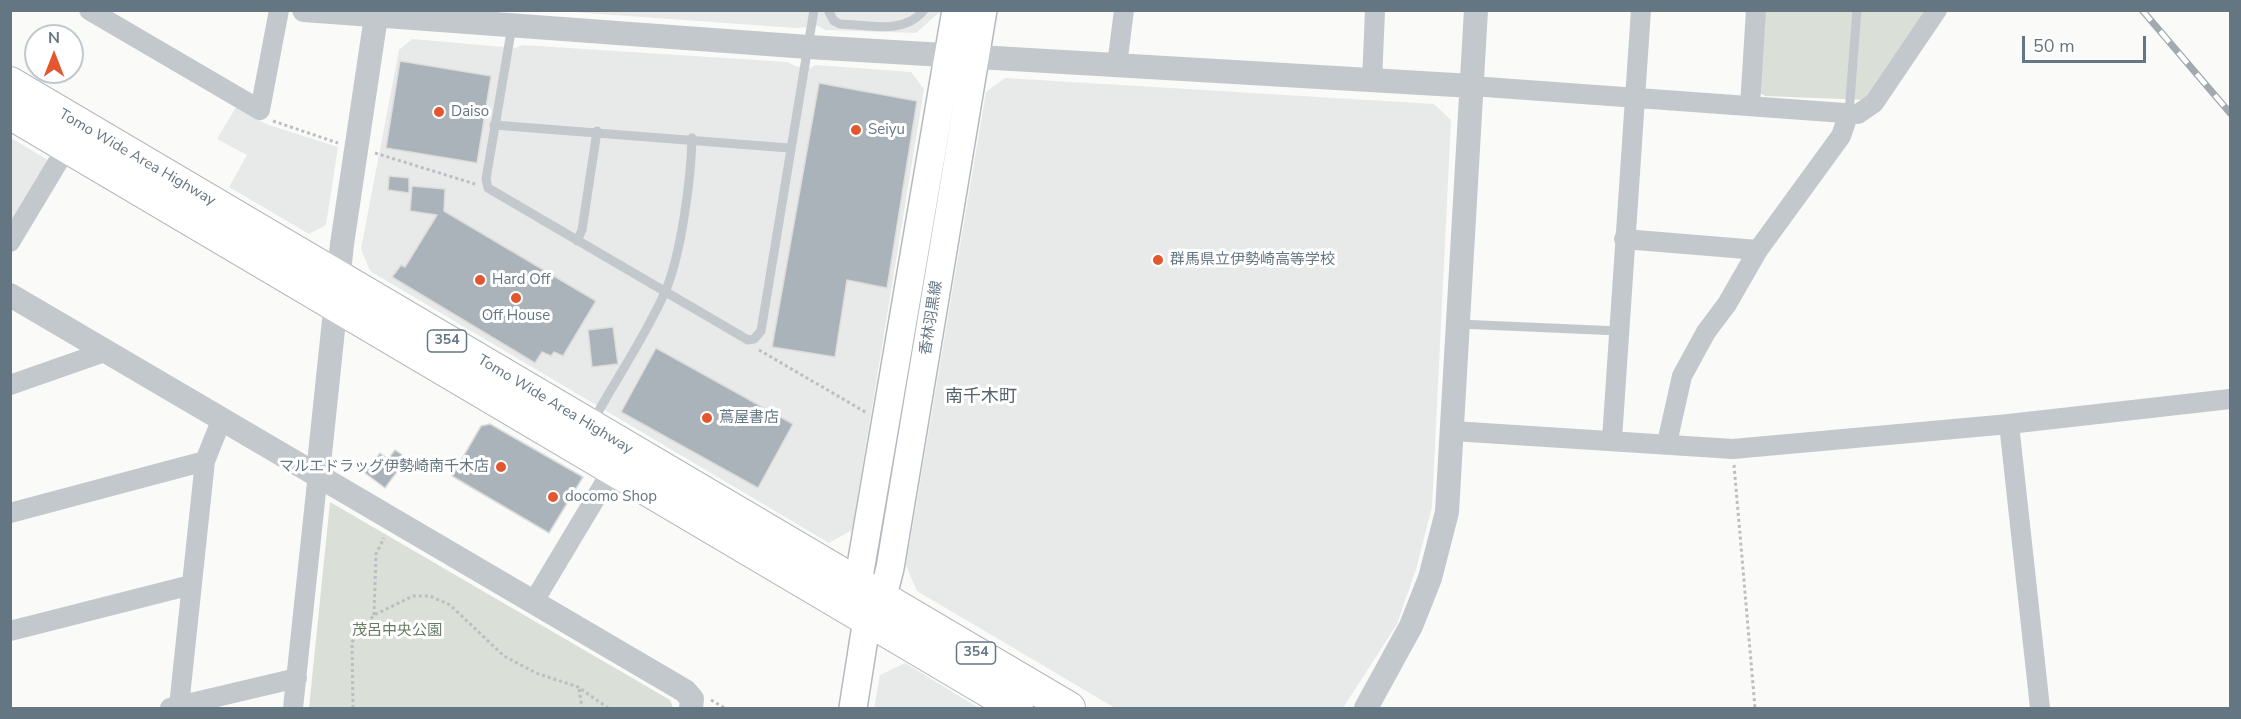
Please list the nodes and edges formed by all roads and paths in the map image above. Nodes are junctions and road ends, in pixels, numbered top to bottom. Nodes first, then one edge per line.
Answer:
1 (89, 10) edge
2 (279, 10) edge
3 (304, 10) edge
4 (814, 10) edge
5 (828, 10) edge
6 (924, 10) edge
7 (956, 10) edge
8 (983, 10) edge
9 (1124, 10) edge
10 (1375, 10) edge
11 (1476, 10) edge
12 (1641, 10) edge
13 (1756, 10) edge
14 (1857, 10) edge
15 (1937, 10) edge
16 (377, 14) edge
17 (514, 18) edge
18 (808, 47) junction
19 (949, 55) junction
20 (975, 57) junction
21 (1117, 65) junction
22 (1372, 82) junction
23 (10, 83) edge
24 (1472, 86) junction
25 (1636, 99) junction
26 (1750, 106) junction
27 (10, 113) edge
28 (1849, 113) junction
29 (269, 120) dead end
30 (494, 125) junction
31 (597, 131) junction
32 (692, 138) junction
33 (343, 144) dead end
34 (67, 147) junction
35 (789, 148) junction
36 (374, 152) dead end
37 (488, 188) junction
38 (1624, 239) junction
39 (577, 241) junction
40 (10, 242) edge
41 (1758, 250) junction
42 (336, 290) junction
43 (665, 292) junction
44 (10, 295) edge
45 (1459, 324) junction
46 (1619, 331) junction
47 (757, 349) dead end
48 (107, 351) junction
49 (10, 385) edge
50 (2230, 399) edge
51 (871, 415) dead end
52 (222, 421) junction
53 (2009, 424) junction
54 (590, 426) junction
55 (1453, 431) junction
56 (1612, 439) junction
57 (1667, 444) junction
58 (1733, 449) junction
59 (205, 461) junction
60 (613, 469) junction
61 (318, 473) junction
62 (10, 513) edge
63 (385, 537) dead end
64 (191, 585) junction
65 (534, 601) junction
66 (869, 601) junction
67 (374, 615) junction
68 (10, 631) edge
69 (297, 678) junction
70 (578, 687) junction
71 (698, 702) edge
72 (174, 707) edge
73 (293, 708) edge
74 (353, 708) edge
75 (582, 708) edge
76 (608, 708) edge
77 (725, 708) edge
78 (853, 708) edge
79 (1017, 708) edge
80 (1069, 708) edge
81 (1366, 708) edge
82 (1755, 708) edge
83 (2040, 708) edge

1 - 2 street
3 - 16 street
4 - 18 lane
5 - 6 lane
7 - 19 main road, 香林羽黒線
8 - 20 main road, 香林羽黒線
9 - 21 street
10 - 22 street
11 - 24 street
12 - 25 street
13 - 26 street
14 - 28 lane
15 - 28 street
16 - 17 street
16 - 42 street
17 - 18 street
17 - 30 lane
18 - 19 street
18 - 35 lane
19 - 20 street
19 - 66 main road, 香林羽黒線
20 - 21 street
20 - 66 main road, 香林羽黒線
21 - 22 street
22 - 24 street
23 - 42 highway, Tomo Wide Area Highway / 354
24 - 25 street
24 - 45 street
25 - 26 street
25 - 38 street
26 - 28 street
27 - 34 highway, Tomo Wide Area Highway / 354
28 - 41 street
29 - 33 path
30 - 31 lane
30 - 37 lane
31 - 32 lane
31 - 39 lane
32 - 35 lane
32 - 43 lane
34 - 40 street
34 - 42 highway, Tomo Wide Area Highway / 354
35 - 43 lane
36 - 37 path
37 - 39 lane
38 - 41 street
38 - 46 street
39 - 43 lane
41 - 57 street
42 - 54 highway, Tomo Wide Area Highway / 354
42 - 60 highway, Tomo Wide Area Highway / 354
42 - 61 street
43 - 54 lane
44 - 48 street
45 - 46 lane
45 - 55 street
46 - 56 street
47 - 51 path
48 - 49 street
48 - 52 street
50 - 53 street
52 - 59 street
52 - 61 street
53 - 58 street
53 - 83 street
54 - 66 highway, Tomo Wide Area Highway / 354
55 - 56 street
55 - 81 street
56 - 57 street
57 - 58 street
58 - 82 path
59 - 62 street
59 - 64 street
60 - 65 street
60 - 66 highway, Tomo Wide Area Highway / 354
61 - 65 street
61 - 69 street
63 - 67 path
64 - 68 street
64 - 72 street
65 - 71 street
66 - 78 main road, 香林羽黒線
66 - 79 highway, Tomo Wide Area Highway / 354
66 - 80 highway, Tomo Wide Area Highway / 354
67 - 70 path
67 - 74 path
69 - 72 street
69 - 73 street
70 - 75 path
70 - 76 path
71 - 77 path

